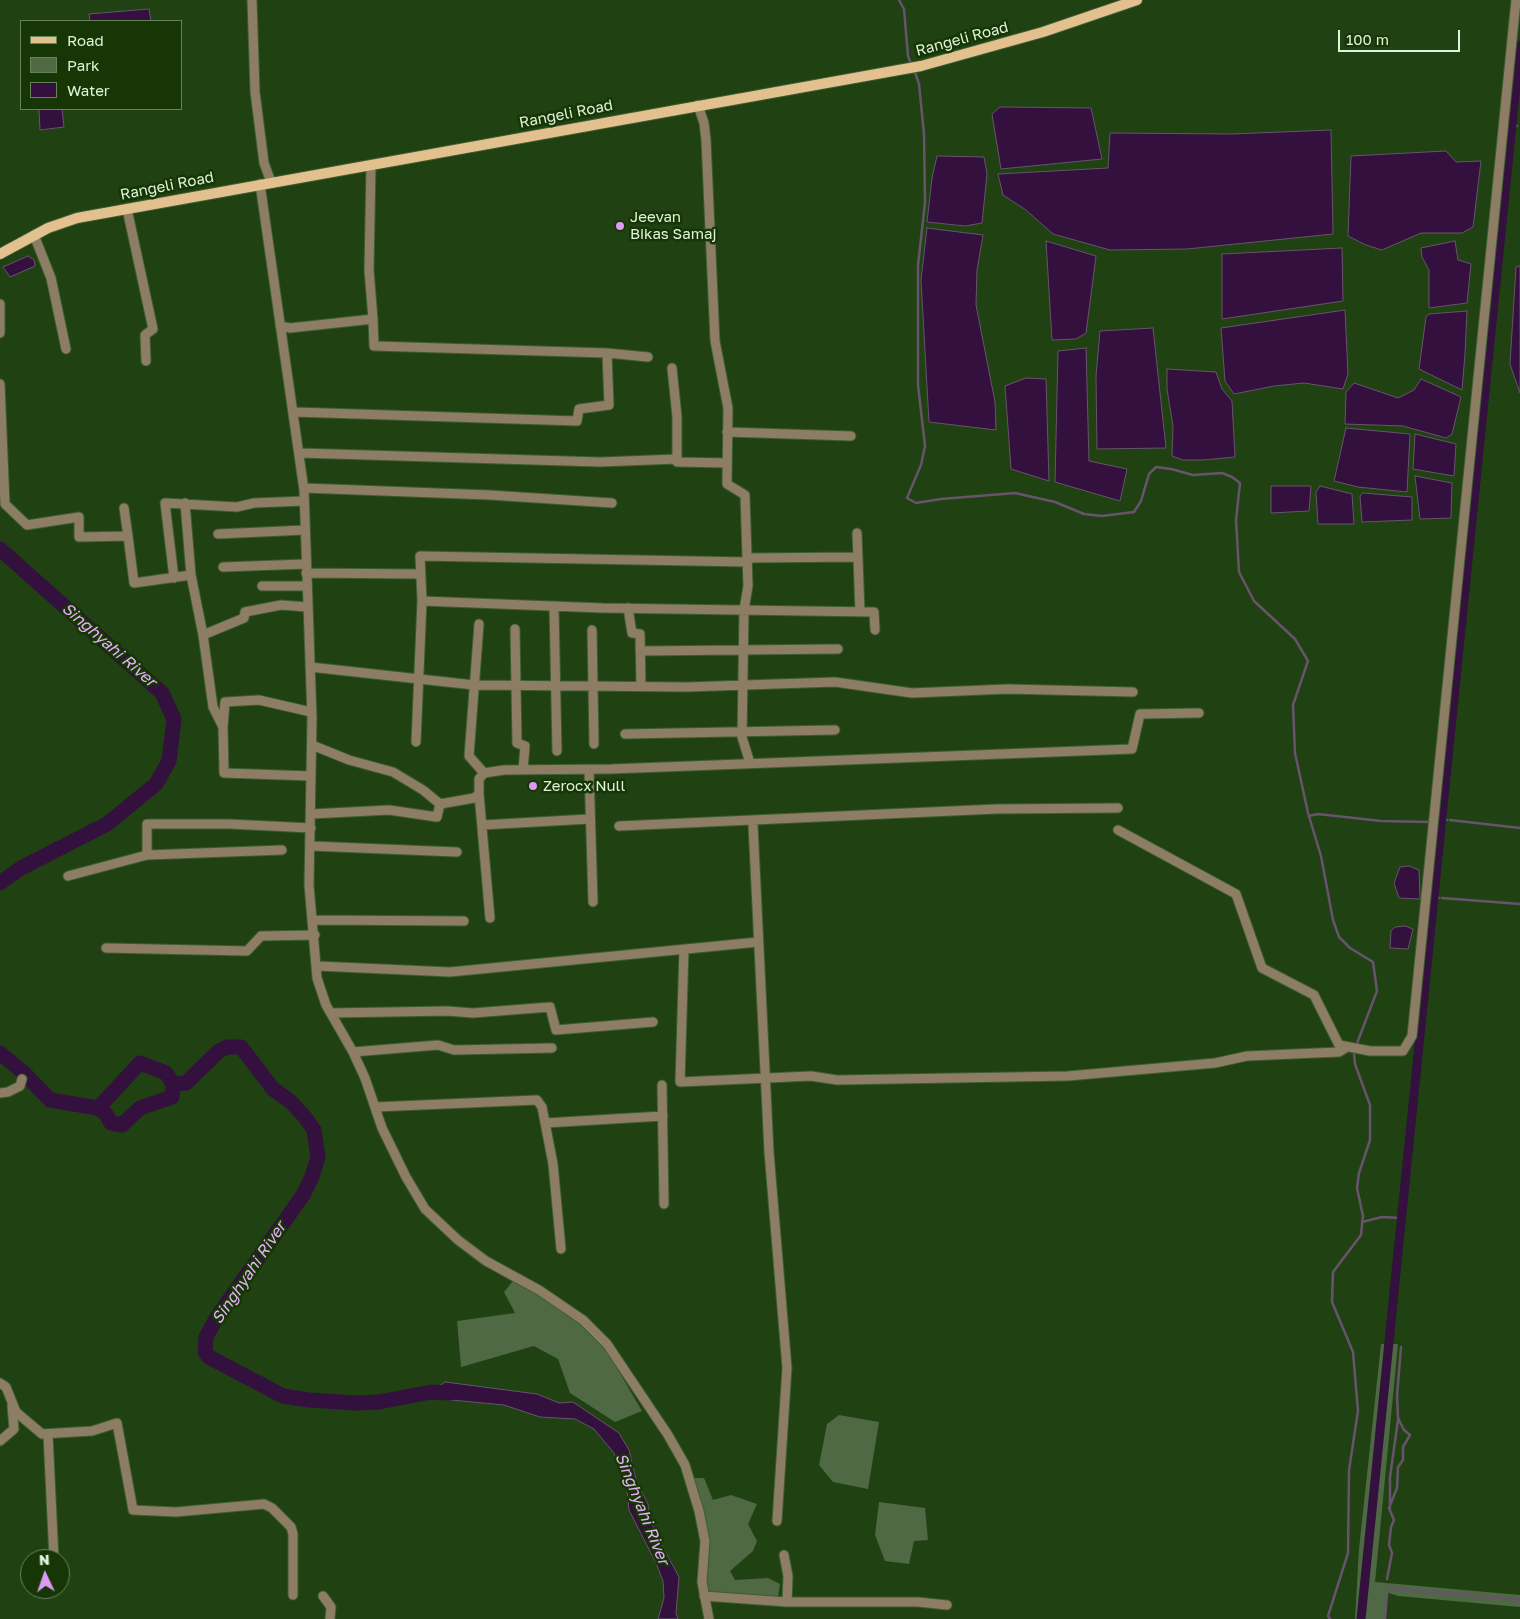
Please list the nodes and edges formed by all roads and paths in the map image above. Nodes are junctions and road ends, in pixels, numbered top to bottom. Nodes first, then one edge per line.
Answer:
1 (252, 0) edge
2 (1137, 0) edge
3 (1516, 0) edge
4 (698, 105) junction
5 (371, 164) junction
6 (266, 183) junction
7 (126, 209) junction
8 (34, 235) junction
9 (0, 254) edge
10 (0, 304) edge
11 (372, 320) junction
12 (280, 326) junction
13 (0, 333) edge
14 (66, 349) dead end
15 (607, 353) junction
16 (648, 357) dead end
17 (146, 361) dead end
18 (672, 368) dead end
19 (0, 384) edge
20 (294, 412) junction
21 (727, 432) junction
22 (851, 436) dead end
23 (1, 446) edge
24 (300, 453) junction
25 (677, 459) junction
26 (727, 463) junction
27 (304, 488) junction
28 (304, 501) junction
29 (185, 503) junction
30 (612, 503) dead end
31 (124, 508) dead end
32 (305, 530) junction
33 (857, 533) dead end
34 (218, 534) dead end
35 (128, 536) junction
36 (858, 557) junction
37 (747, 560) junction
38 (223, 566) dead end
39 (306, 569) junction
40 (420, 574) junction
41 (191, 575) junction
42 (174, 578) junction
43 (262, 586) dead end
44 (307, 586) junction
45 (422, 601) junction
46 (554, 606) junction
47 (308, 607) junction
48 (628, 608) junction
49 (744, 610) junction
50 (860, 612) junction
51 (479, 624) dead end
52 (515, 630) dead end
53 (592, 630) dead end
54 (876, 630) dead end
55 (203, 635) junction
56 (838, 649) dead end
57 (640, 651) junction
58 (743, 651) junction
59 (310, 667) junction
60 (418, 680) junction
61 (474, 685) junction
62 (514, 686) junction
63 (554, 686) junction
64 (744, 686) junction
65 (641, 687) junction
66 (592, 688) junction
67 (1133, 692) dead end
68 (311, 712) junction
69 (1199, 713) dead end
70 (223, 727) junction
71 (835, 730) dead end
72 (743, 731) junction
73 (625, 734) dead end
74 (416, 742) dead end
75 (312, 744) junction
76 (594, 744) dead end
77 (557, 751) dead end
78 (750, 764) junction
79 (523, 770) junction
80 (589, 770) junction
81 (484, 773) junction
82 (312, 776) junction
83 (480, 794) junction
84 (440, 804) junction
85 (1118, 808) dead end
86 (311, 814) junction
87 (589, 819) junction
88 (482, 825) junction
89 (753, 825) dead end
90 (619, 826) dead end
91 (311, 828) junction
92 (1118, 830) dead end
93 (311, 846) junction
94 (282, 850) dead end
95 (457, 852) dead end
96 (148, 855) junction
97 (68, 876) dead end
98 (593, 902) dead end
99 (490, 918) dead end
100 (314, 920) junction
101 (464, 921) dead end
102 (314, 935) junction
103 (758, 942) junction
104 (106, 948) dead end
105 (684, 949) junction
106 (316, 966) junction
107 (331, 1013) junction
108 (653, 1022) dead end
109 (1347, 1047) junction
110 (552, 1048) dead end
111 (353, 1052) junction
112 (22, 1078) dead end
113 (765, 1078) junction
114 (662, 1084) dead end
115 (0, 1093) edge
116 (375, 1107) junction
117 (663, 1116) junction
118 (545, 1123) junction
119 (664, 1204) dead end
120 (562, 1249) dead end
121 (0, 1383) edge
122 (12, 1406) junction
123 (48, 1435) junction
124 (0, 1441) edge
125 (777, 1521) dead end
126 (54, 1549) edge
127 (784, 1555) dead end
128 (293, 1595) dead end
129 (323, 1596) dead end
130 (704, 1596) junction
131 (787, 1602) junction
132 (947, 1604) dead end
133 (330, 1619) edge
134 (710, 1619) edge

1 - 6 street
2 - 4 main road, Rangeli Road
3 - 109 street
4 - 5 main road, Rangeli Road
4 - 21 street
5 - 6 main road, Rangeli Road
5 - 11 street
6 - 7 main road, Rangeli Road
6 - 12 street
7 - 8 main road, Rangeli Road
7 - 17 street
8 - 9 main road, Rangeli Road
8 - 14 street
10 - 13 street
11 - 12 street
11 - 15 street
12 - 20 street
15 - 16 street
15 - 20 street
18 - 25 street
19 - 23 street
20 - 24 street
21 - 22 street
21 - 26 street
23 - 35 street
24 - 25 street
24 - 27 street
25 - 26 street
26 - 37 street
27 - 28 street
27 - 30 street
28 - 29 street
28 - 32 street
29 - 41 street
29 - 42 street
31 - 35 street
32 - 34 street
32 - 39 street
33 - 36 street
35 - 42 street
36 - 37 street
36 - 50 street
37 - 40 street
37 - 49 street
38 - 39 street
39 - 40 street
39 - 44 street
40 - 45 street
41 - 42 street
41 - 55 street
43 - 44 street
44 - 47 street
45 - 46 street
45 - 60 street
46 - 48 street
46 - 63 street
47 - 55 street
47 - 59 street
48 - 49 street
48 - 57 street
49 - 50 street
49 - 58 street
50 - 54 street
51 - 61 street
52 - 62 street
53 - 66 street
55 - 70 street
56 - 58 street
57 - 58 street
57 - 65 street
58 - 64 street
59 - 60 street
59 - 68 street
60 - 61 street
60 - 74 street
61 - 62 street
61 - 81 street
62 - 63 street
62 - 79 street
63 - 66 street
63 - 77 street
64 - 65 street
64 - 67 street
64 - 72 street
65 - 66 street
66 - 76 street
68 - 70 street
68 - 75 street
69 - 78 street
70 - 82 street
71 - 72 street
72 - 73 street
72 - 78 street
75 - 82 street
75 - 84 street
78 - 80 street
79 - 80 street
79 - 81 street
80 - 87 street
81 - 83 street
82 - 86 street
83 - 84 street
83 - 88 street
84 - 86 street
85 - 90 street
86 - 91 street
87 - 88 street
87 - 98 street
88 - 99 street
89 - 103 street
91 - 93 street
91 - 96 street
92 - 109 street
93 - 95 street
93 - 100 street
94 - 96 street
96 - 97 street
100 - 101 street
100 - 102 street
102 - 104 street
102 - 106 street
103 - 105 street
103 - 113 street
105 - 106 street
105 - 113 street
106 - 107 street
107 - 108 street
107 - 111 street
109 - 113 street
110 - 111 street
111 - 116 street
112 - 115 street
113 - 125 street
114 - 117 street
116 - 118 street
116 - 130 street
117 - 118 street
117 - 119 street
118 - 120 street
121 - 122 street
122 - 123 street
122 - 124 street
123 - 126 street
123 - 128 street
127 - 131 street
129 - 133 street
130 - 131 street
130 - 134 street
131 - 132 street

